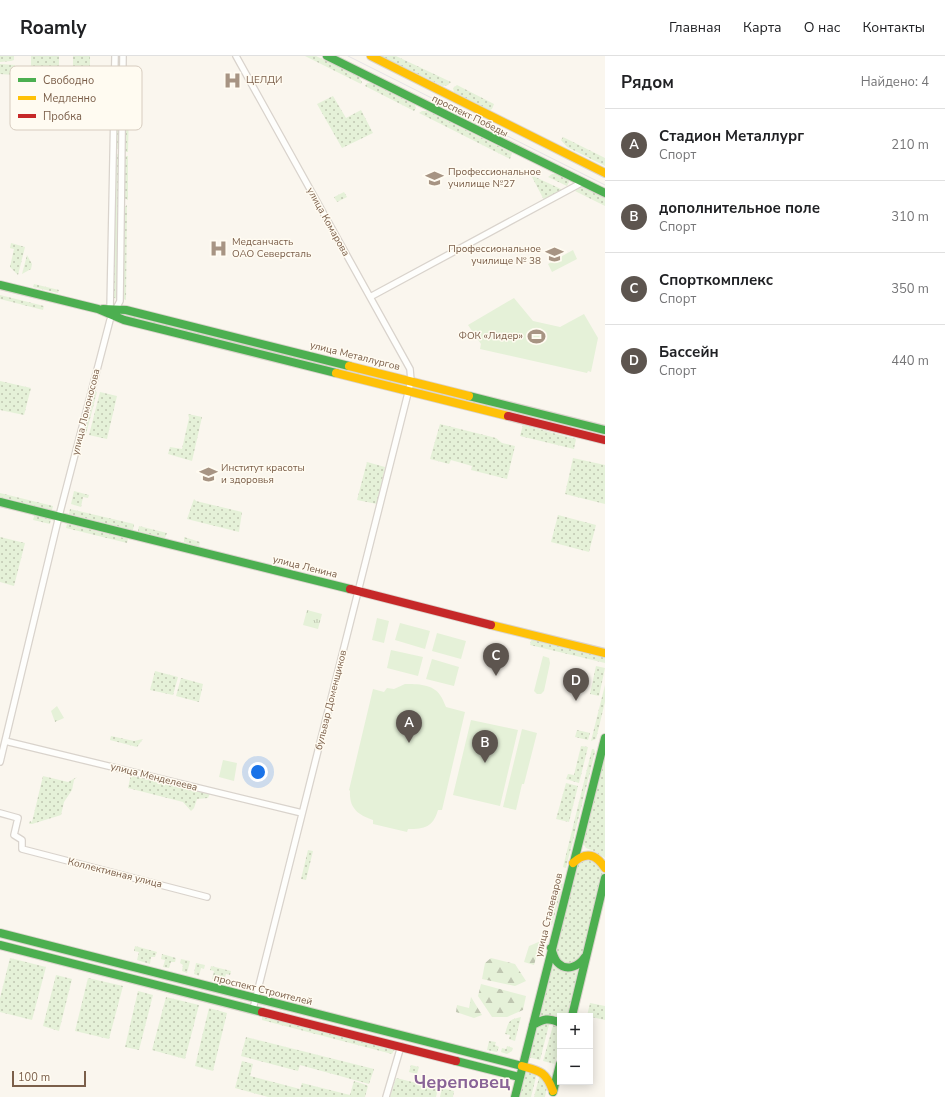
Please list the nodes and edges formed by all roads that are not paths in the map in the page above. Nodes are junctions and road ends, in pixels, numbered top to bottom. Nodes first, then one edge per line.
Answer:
1 (114, 56) edge
2 (122, 56) edge
3 (236, 56) edge
4 (327, 56) edge
5 (371, 56) edge
6 (379, 58) edge
7 (114, 66) edge
8 (122, 66) edge
9 (113, 130) edge
10 (121, 130) edge
11 (113, 151) junction
12 (121, 151) junction
13 (605, 173) edge
14 (583, 182) junction
15 (605, 193) edge
16 (0, 285) edge
17 (370, 297) junction
18 (112, 313) junction
19 (411, 381) junction
20 (408, 391) junction
21 (605, 430) edge
22 (605, 440) edge
23 (0, 502) edge
24 (59, 516) junction
25 (358, 590) junction
26 (605, 653) edge
27 (605, 738) edge
28 (6, 741) junction
29 (0, 762) edge
30 (0, 813) edge
31 (302, 813) junction
32 (573, 863) junction
33 (605, 868) edge
34 (605, 878) edge
35 (207, 897) dead end
36 (602, 907) edge
37 (0, 933) edge
38 (0, 945) edge
39 (551, 948) junction
40 (586, 956) junction
41 (256, 998) junction
42 (253, 1009) junction
43 (573, 1013) edge
44 (557, 1021) edge
45 (533, 1026) junction
46 (401, 1046) junction
47 (522, 1066) junction
48 (519, 1077) junction
49 (557, 1077) edge
50 (553, 1094) edge
51 (386, 1097) edge
52 (514, 1097) edge

1 - 7 street, улица Ломоносова
2 - 8 street, улица Ломоносова
3 - 17 street, улица Комарова
4 - 14 main road, проспект Победы
5 - 6 main road, проспект Победы
6 - 13 main road, проспект Победы
9 - 11 street, улица Ломоносова
10 - 12 street, улица Ломоносова
11 - 12 street
11 - 18 street, улица Ломоносова
12 - 18 street, улица Ломоносова
14 - 15 main road, проспект Победы
14 - 17 street
16 - 18 main road, улица Металлургов
17 - 19 street, улица Комарова
18 - 19 main road, улица Металлургов
18 - 20 main road, улица Металлургов
18 - 24 street, улица Ломоносова
19 - 20 street
19 - 21 main road, улица Металлургов
20 - 22 main road, улица Металлургов
20 - 25 street, бульвар Доменщиков
23 - 24 main road, улица Ленина
24 - 25 main road, улица Ленина
24 - 28 street, улица Ломоносова
25 - 26 main road, улица Ленина
25 - 31 street, бульвар Доменщиков
27 - 32 main road, улица Сталеваров
28 - 29 street, улица Ломоносова
28 - 31 street, улица Менделеева
30 - 35 street, Коллективная улица
31 - 41 street, бульвар Доменщиков
32 - 33 main road
32 - 39 main road, улица Сталеваров
34 - 36 main road
36 - 40 main road
37 - 41 main road, проспект Строителей
38 - 42 main road, проспект Строителей
39 - 40 main road
39 - 45 main road, улица Сталеваров
40 - 43 main road
41 - 42 street, бульвар Доменщиков
41 - 47 main road, проспект Строителей
42 - 46 main road, проспект Строителей
44 - 45 main road
45 - 47 main road, улица Сталеваров
46 - 48 main road, проспект Строителей
46 - 51 street
47 - 48 main road, улица Сталеваров
47 - 50 main road, проспект Строителей
48 - 52 main road, улица Сталеваров
49 - 50 main road

